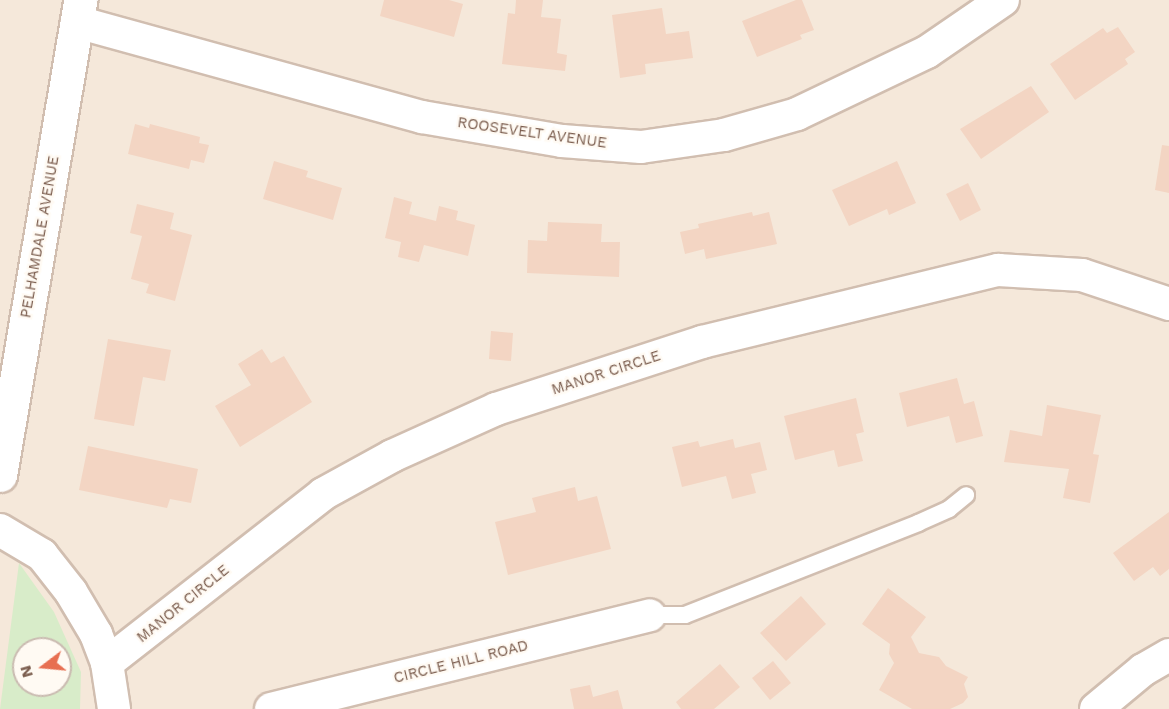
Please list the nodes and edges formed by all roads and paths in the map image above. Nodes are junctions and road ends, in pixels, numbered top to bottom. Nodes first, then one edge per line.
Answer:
1 (1003, 0) edge
2 (79, 11) edge
3 (1169, 304) edge
4 (0, 474) edge
5 (966, 495) dead end
6 (0, 530) edge
7 (650, 615) joint
8 (1169, 655) edge
9 (107, 663) junction
10 (114, 709) edge
11 (271, 709) edge
12 (1096, 709) edge

1 - 2 street, ROOSEVELT AVENUE
2 - 4 street, PELHAMDALE AVENUE
3 - 9 street, MANOR CIRCLE
5 - 7 lane
6 - 9 street
7 - 11 street, CIRCLE HILL ROAD
8 - 12 street
9 - 10 street

